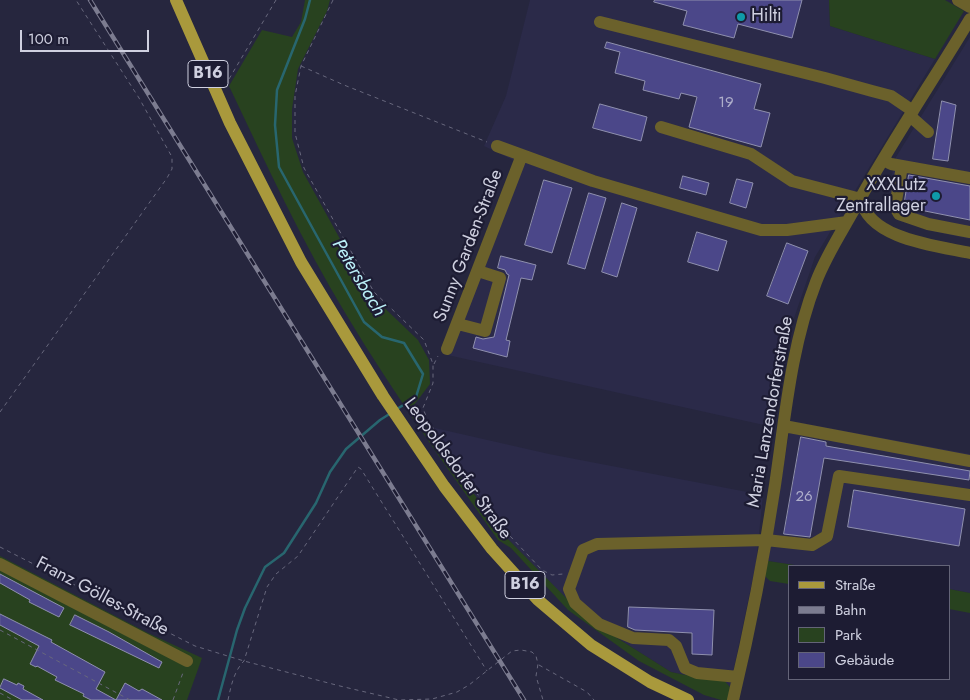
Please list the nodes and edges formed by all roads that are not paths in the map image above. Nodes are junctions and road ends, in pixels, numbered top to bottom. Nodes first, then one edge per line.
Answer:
1 (176, 0) edge
2 (958, 0) edge
3 (970, 7) edge
4 (600, 22) dead end
5 (969, 25) edge
6 (911, 114) junction
7 (661, 127) dead end
8 (928, 132) dead end
9 (496, 146) road end
10 (522, 155) junction
11 (883, 160) junction
12 (904, 166) junction
13 (970, 178) edge
14 (861, 199) junction
15 (847, 222) junction
16 (970, 232) edge
17 (970, 253) edge
18 (478, 271) junction
19 (458, 324) junction
20 (447, 350) dead end
21 (784, 426) junction
22 (970, 460) edge
23 (970, 495) edge
24 (766, 540) junction
25 (0, 564) edge
26 (187, 661) road end
27 (738, 677) junction
28 (688, 700) edge
29 (733, 700) edge

1 - 28 main road, Leopoldsdorfer Straße / B16
2 - 3 street
4 - 6 street
5 - 6 street, Maria Lanzendorferstraße
6 - 8 street
6 - 11 street, Maria Lanzendorferstraße
7 - 14 street
9 - 10 street
10 - 15 street
10 - 18 street, Sunny Garden-Straße
11 - 12 street
11 - 14 street, Maria Lanzendorferstraße
12 - 13 street
12 - 16 street
14 - 15 street, Maria Lanzendorferstraße
14 - 17 street
15 - 21 street, Maria Lanzendorferstraße
18 - 19 street, Sunny Garden-Straße
18 - 19 street
19 - 20 street, Sunny Garden-Straße
21 - 22 street
21 - 24 street, Maria Lanzendorferstraße
23 - 24 street
24 - 27 street, Maria Lanzendorferstraße
24 - 27 street
25 - 26 street, Franz Gölles-Straße
27 - 29 street, Maria Lanzendorferstraße

